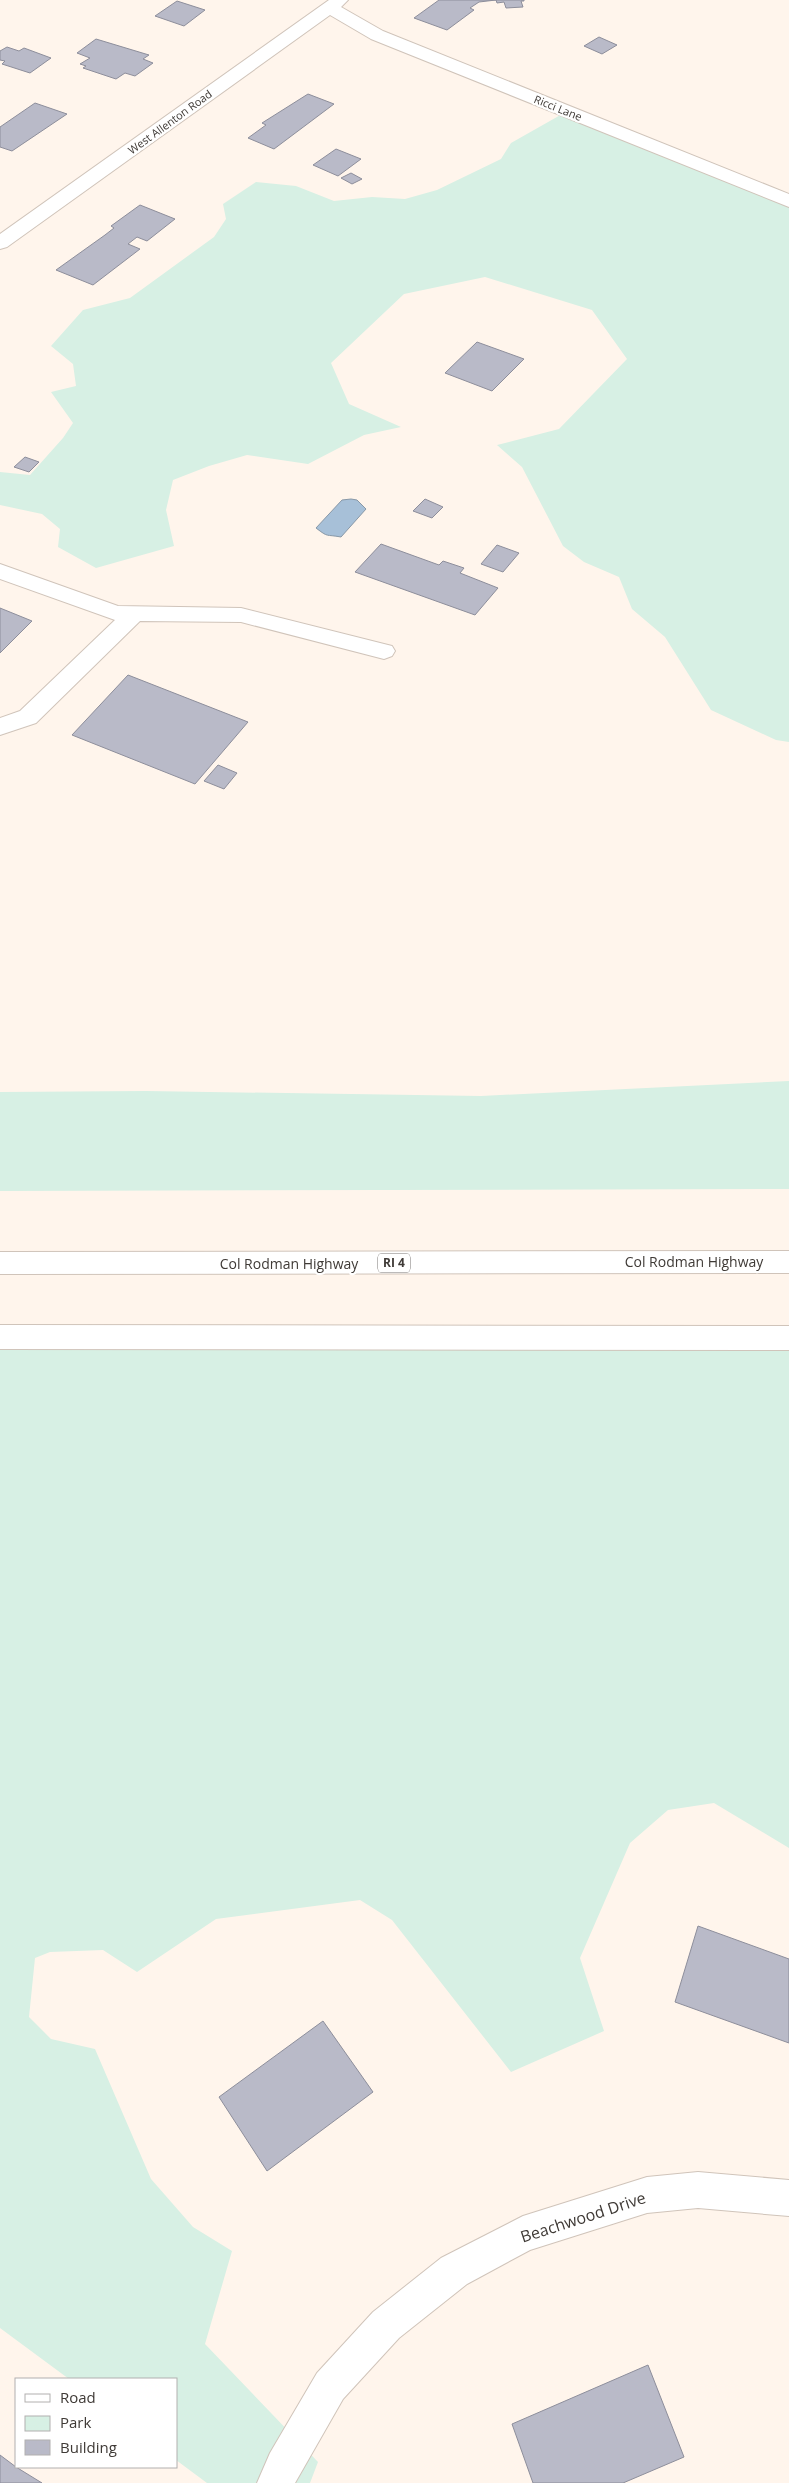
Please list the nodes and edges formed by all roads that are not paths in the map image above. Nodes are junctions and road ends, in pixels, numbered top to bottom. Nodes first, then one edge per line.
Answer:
1 (334, 4) edge
2 (789, 201) edge
3 (0, 243) edge
4 (0, 571) edge
5 (134, 614) junction
6 (384, 650) dead end
7 (0, 727) edge
8 (789, 1262) edge
9 (0, 1263) edge
10 (0, 1337) edge
11 (789, 1338) edge
12 (789, 2198) edge
13 (276, 2483) edge

1 - 2 main road, Ricci Lane
1 - 3 main road, West Allenton Road
4 - 5 main road
5 - 6 main road
5 - 7 main road
8 - 9 main road, Col Rodman Highway / RI 4
10 - 11 main road
12 - 13 main road, Beachwood Drive

